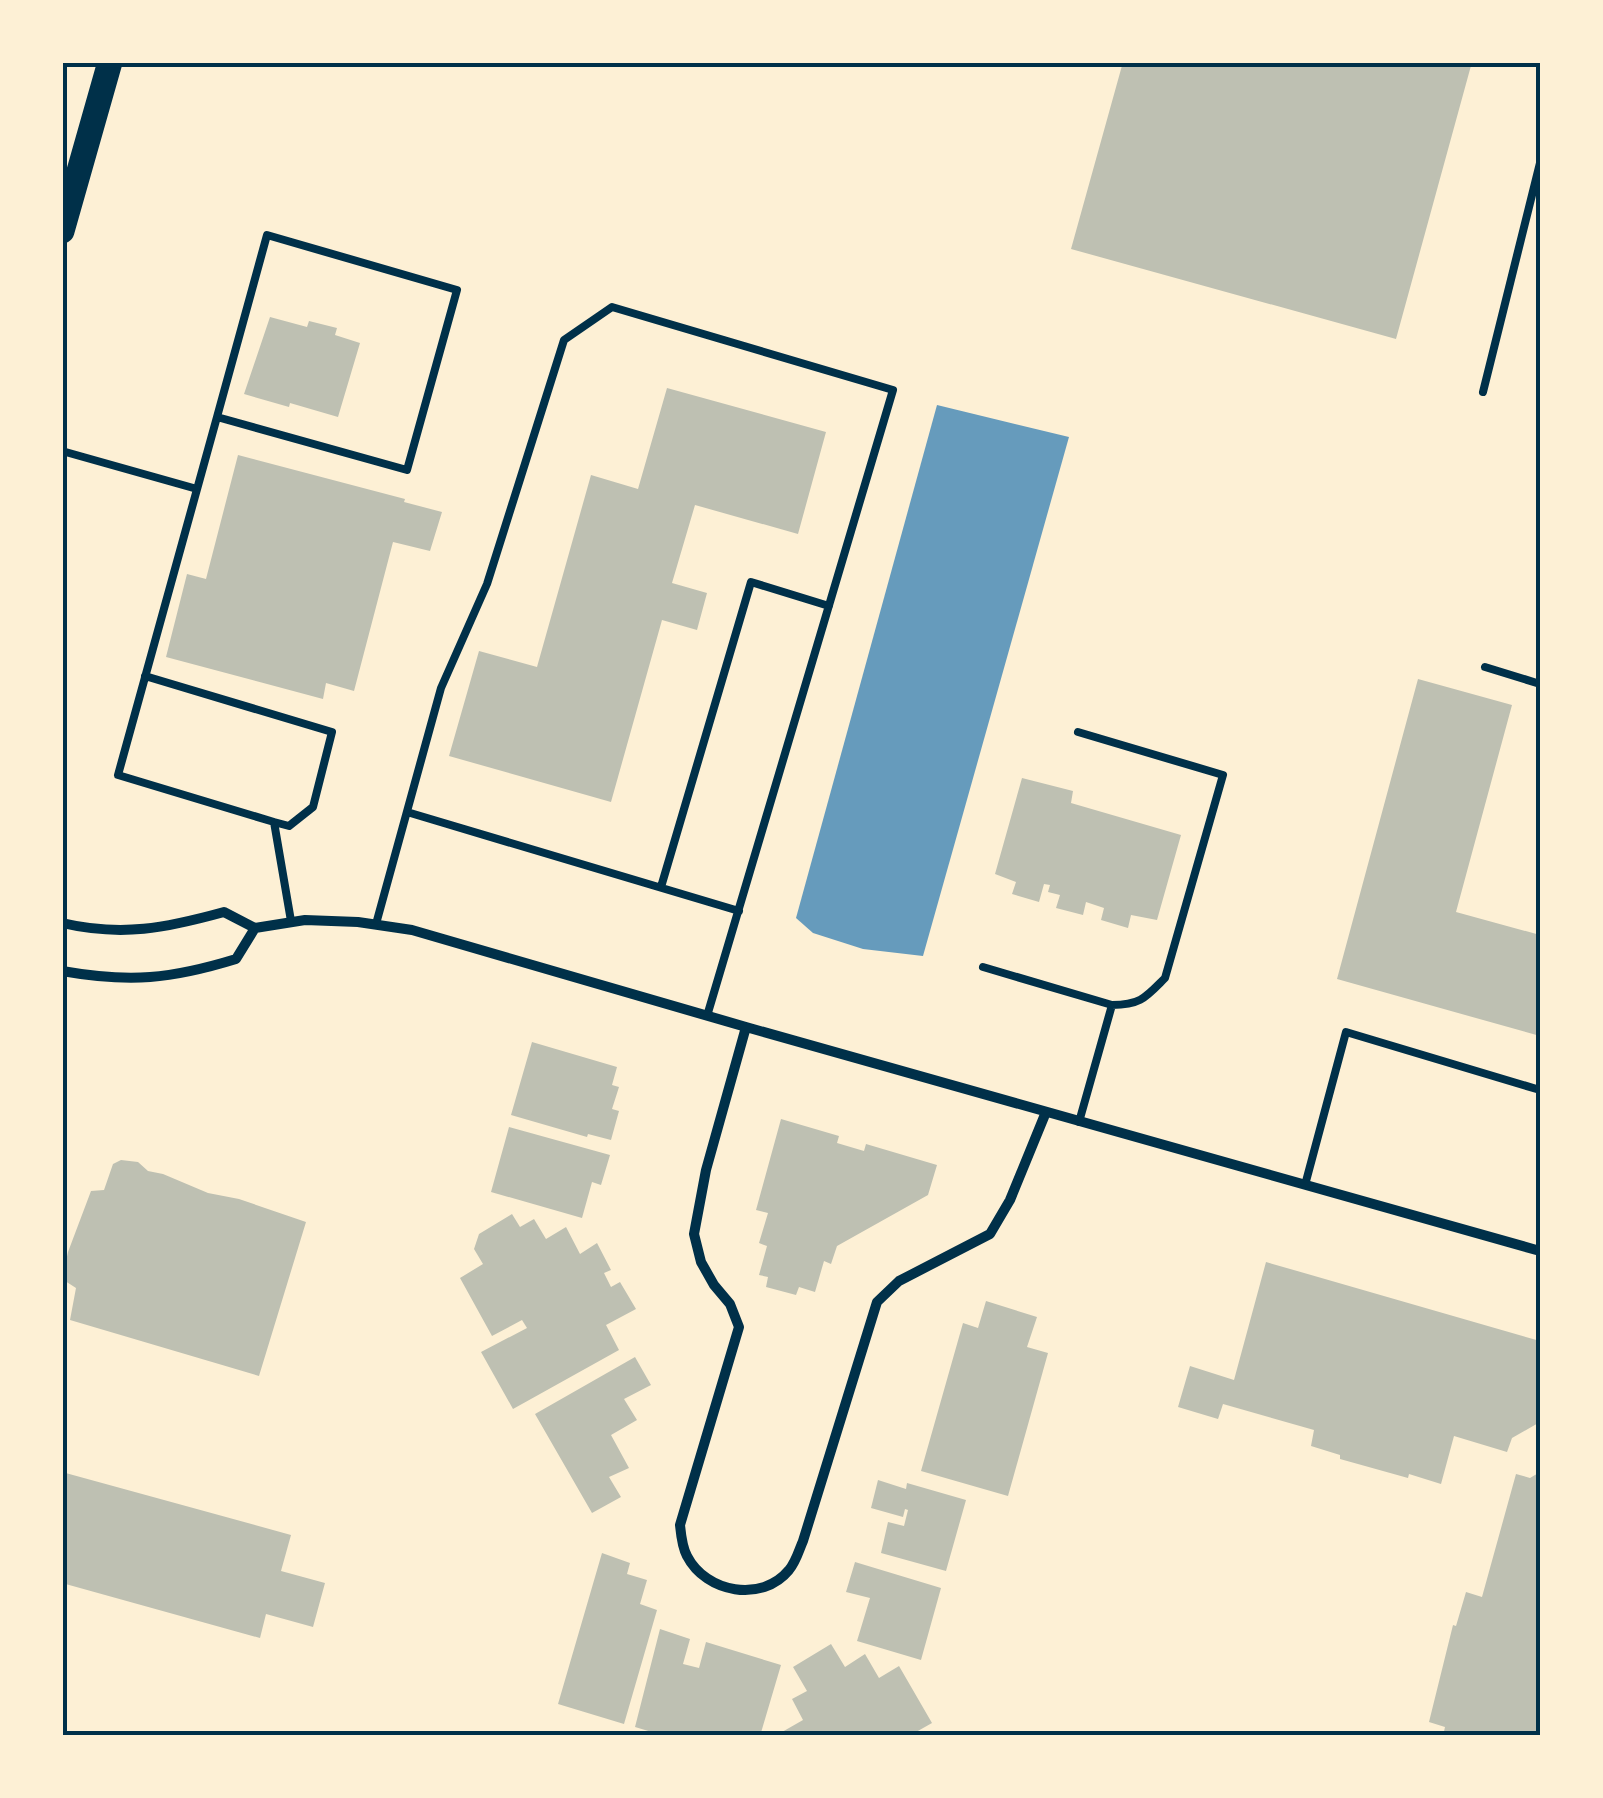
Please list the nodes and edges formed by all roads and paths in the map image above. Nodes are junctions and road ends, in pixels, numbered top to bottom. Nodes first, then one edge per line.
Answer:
1 (110, 62) edge
2 (1540, 163) edge
3 (62, 231) edge
4 (1482, 392) dead end
5 (217, 417) junction
6 (62, 451) edge
7 (197, 489) junction
8 (829, 606) junction
9 (1485, 667) dead end
10 (145, 676) junction
11 (1540, 684) edge
12 (1078, 732) dead end
13 (407, 812) junction
14 (274, 822) junction
15 (661, 888) junction
16 (738, 910) junction
17 (62, 922) edge
18 (291, 922) junction
19 (376, 924) junction
20 (254, 928) junction
21 (983, 967) dead end
22 (62, 972) edge
23 (1112, 1005) junction
24 (707, 1016) junction
25 (746, 1027) junction
26 (1540, 1090) edge
27 (1046, 1112) junction
28 (1079, 1122) junction
29 (1305, 1185) junction
30 (1540, 1252) edge

1 - 3 main road
2 - 4 lane
5 - 5 lane
5 - 7 lane
6 - 7 lane
7 - 10 lane
8 - 13 lane
8 - 15 lane
8 - 16 lane
9 - 11 lane
10 - 14 lane
10 - 14 lane
12 - 23 lane
13 - 15 lane
13 - 19 lane
14 - 18 lane
15 - 16 lane
16 - 24 lane
17 - 20 street
18 - 19 street
18 - 20 street
19 - 24 street
20 - 22 street
21 - 23 lane
23 - 28 lane
24 - 25 street
25 - 27 street
25 - 27 street
26 - 29 lane
27 - 28 street
28 - 29 street
29 - 30 street

